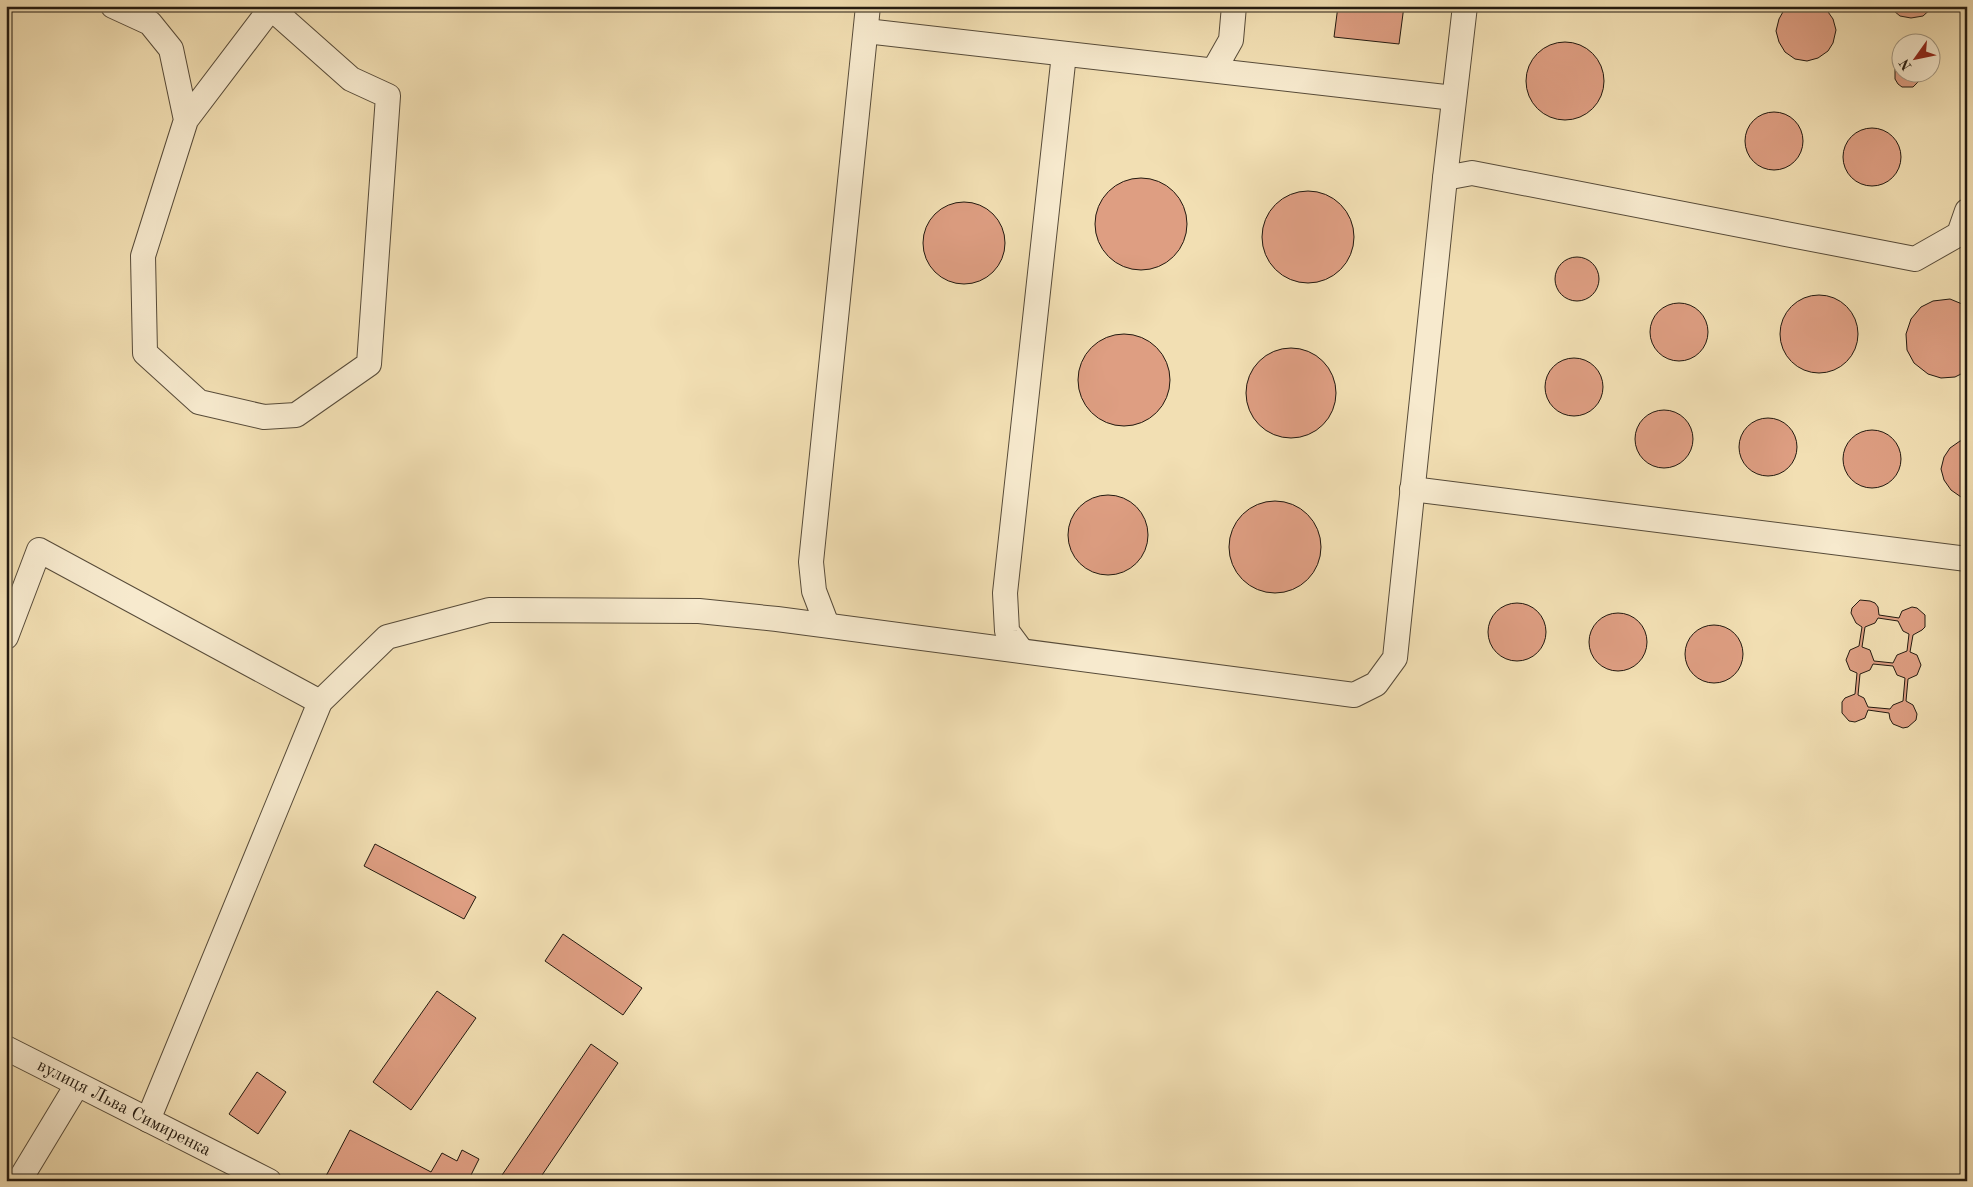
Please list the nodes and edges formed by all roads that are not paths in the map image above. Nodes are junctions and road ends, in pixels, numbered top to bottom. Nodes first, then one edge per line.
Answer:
1 (113, 6) edge
2 (868, 6) edge
3 (1234, 6) edge
4 (1465, 6) edge
5 (272, 7) edge
6 (866, 31) junction
7 (1064, 54) junction
8 (1214, 70) junction
9 (1454, 98) junction
10 (186, 120) junction
11 (1445, 178) junction
12 (1967, 211) edge
13 (1412, 489) junction
14 (1967, 559) edge
15 (827, 625) junction
16 (6, 637) edge
17 (1022, 650) junction
18 (320, 702) junction
19 (6, 1048) edge
20 (77, 1085) junction
21 (148, 1120) junction
22 (19, 1181) edge
23 (269, 1181) edge

1 - 10 street
2 - 6 street
3 - 8 street
4 - 9 street
5 - 10 street
5 - 10 street
6 - 7 street
6 - 15 street
7 - 8 street
7 - 17 street
8 - 9 street
9 - 11 street
11 - 12 street
11 - 13 street
13 - 14 street
13 - 17 street
15 - 17 street
15 - 18 street
16 - 18 street
18 - 21 street
19 - 20 street, вулиця Льва Симиренка
20 - 21 street, вулиця Льва Симиренка
20 - 22 street
21 - 23 street, вулиця Льва Симиренка

